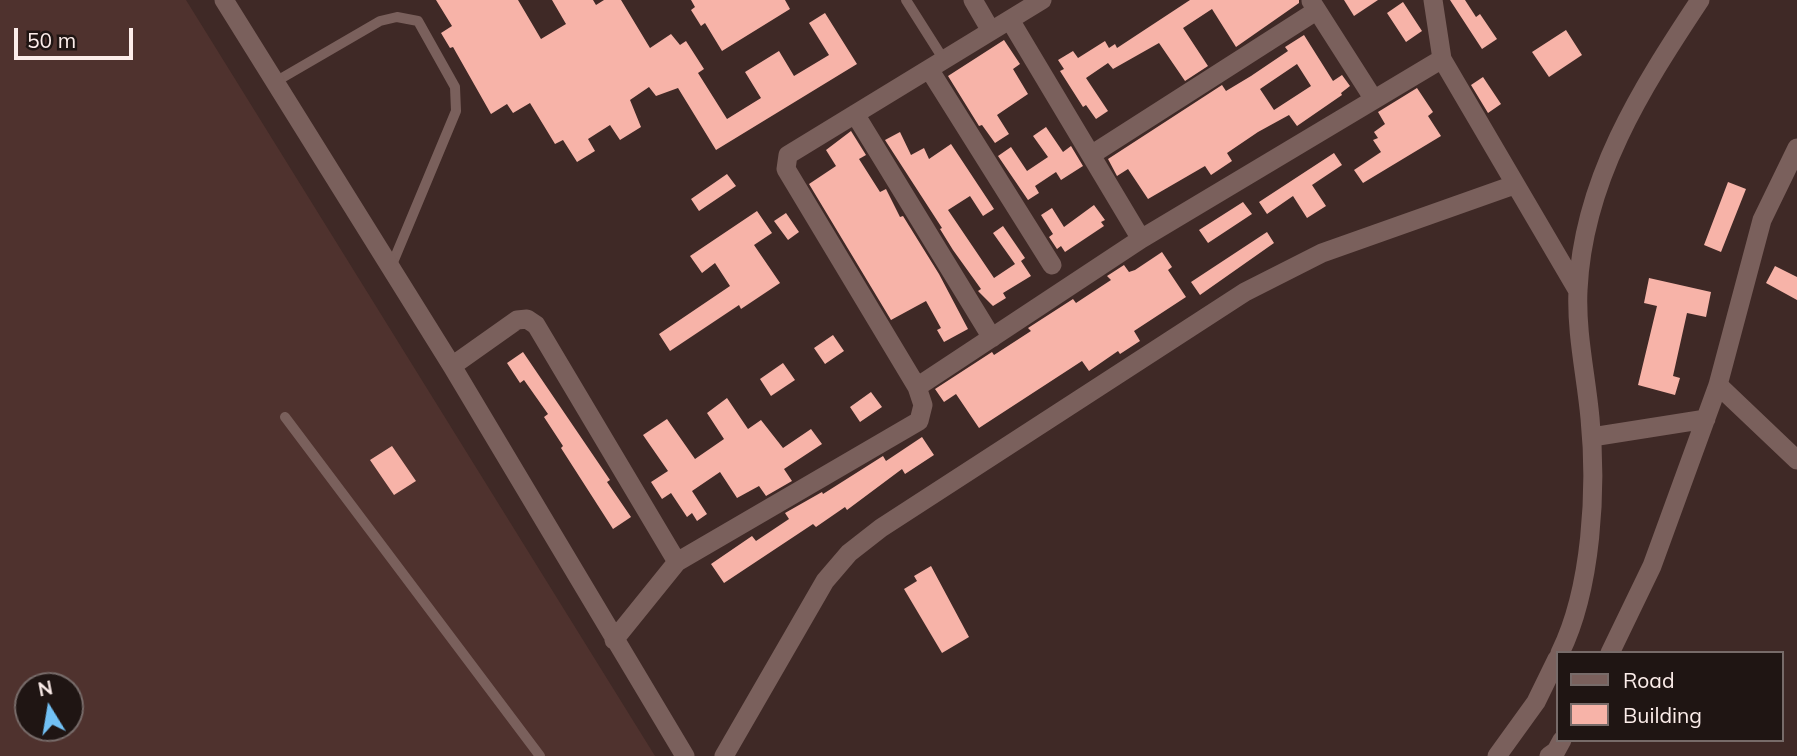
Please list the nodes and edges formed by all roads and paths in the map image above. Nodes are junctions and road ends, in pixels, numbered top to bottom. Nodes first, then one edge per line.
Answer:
1 (224, 0) edge
2 (906, 0) edge
3 (973, 0) edge
4 (1042, 0) edge
5 (1433, 0) edge
6 (1700, 0) edge
7 (1313, 6) edge
8 (1010, 20) junction
9 (991, 31) junction
10 (1442, 59) junction
11 (936, 65) junction
12 (275, 82) junction
13 (1373, 98) junction
14 (855, 114) junction
15 (1797, 148) edge
16 (1091, 155) junction
17 (1514, 184) junction
18 (1141, 239) junction
19 (1052, 265) dead end
20 (390, 268) junction
21 (1578, 291) junction
22 (992, 338) junction
23 (452, 366) junction
24 (1718, 385) junction
25 (918, 387) junction
26 (285, 417) dead end
27 (1706, 419) junction
28 (1591, 437) junction
29 (1797, 460) edge
30 (677, 562) junction
31 (614, 640) junction
32 (1561, 651) edge
33 (1612, 651) edge
34 (1556, 661) edge
35 (1561, 742) edge
36 (1505, 753) edge
37 (540, 756) edge
38 (685, 756) edge
39 (724, 756) edge
40 (1549, 756) edge

1 - 12 street
2 - 11 lane
3 - 9 street
4 - 8 street
5 - 10 street
6 - 21 street
7 - 13 street
7 - 16 street
8 - 9 street
8 - 16 street
9 - 11 street
10 - 13 street
10 - 17 street
11 - 14 street
11 - 19 street
12 - 20 street
12 - 20 lane
13 - 18 street
14 - 22 street
14 - 25 street
15 - 24 street
16 - 18 street
17 - 21 street
17 - 39 street
18 - 22 street
20 - 23 street
21 - 28 street
22 - 25 street
23 - 30 street
23 - 31 street
24 - 27 street
24 - 29 street
25 - 30 street
26 - 37 lane
27 - 28 street
27 - 33 street
28 - 32 street
30 - 31 street
31 - 38 street
34 - 36 street
35 - 40 street

